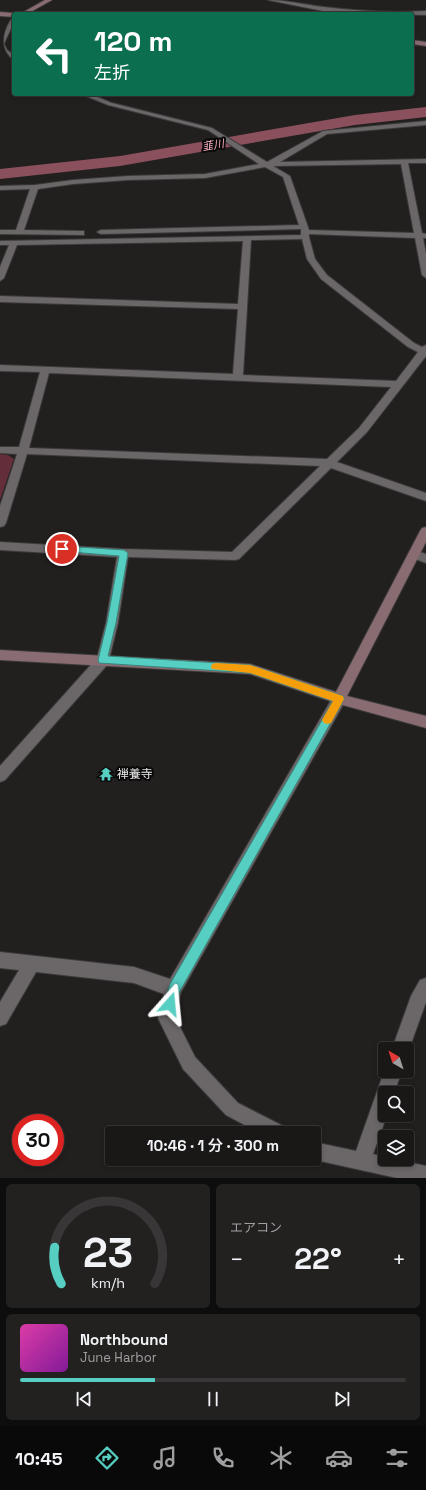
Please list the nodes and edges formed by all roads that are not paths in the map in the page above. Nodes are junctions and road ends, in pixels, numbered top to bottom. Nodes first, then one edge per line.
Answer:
1 (49, 0) edge
2 (271, 0) edge
3 (27, 12) edge
4 (369, 12) edge
5 (426, 13) edge
6 (0, 14) edge
7 (414, 14) edge
8 (12, 15) edge
9 (12, 22) edge
10 (414, 42) edge
11 (426, 44) edge
12 (12, 57) edge
13 (89, 96) edge
14 (426, 123) edge
15 (426, 161) edge
16 (404, 162) junction
17 (268, 165) junction
18 (36, 187) junction
19 (0, 188) edge
20 (0, 232) edge
21 (19, 232) junction
22 (305, 232) junction
23 (423, 236) edge
24 (248, 239) junction
25 (14, 242) junction
26 (0, 243) edge
27 (426, 275) edge
28 (0, 278) edge
29 (0, 299) edge
30 (243, 307) junction
31 (425, 351) edge
32 (0, 368) edge
33 (45, 371) junction
34 (238, 378) junction
35 (399, 384) junction
36 (0, 450) edge
37 (23, 451) junction
38 (329, 463) junction
39 (426, 497) edge
40 (0, 523) edge
41 (426, 531) edge
42 (0, 546) edge
43 (124, 553) junction
44 (414, 554) junction
45 (426, 559) edge
46 (0, 655) edge
47 (103, 660) junction
48 (339, 699) junction
49 (426, 722) edge
50 (0, 776) edge
51 (0, 960) edge
52 (32, 963) junction
53 (426, 986) edge
54 (174, 989) junction
55 (0, 1018) edge
56 (403, 1042) edge
57 (378, 1114) edge
58 (265, 1126) edge
59 (321, 1152) edge
60 (361, 1162) junction
61 (426, 1175) edge

1 - 3 street
2 - 4 street
5 - 7 street
6 - 8 street
9 - 12 street
10 - 11 street
13 - 17 street
14 - 17 street
15 - 16 street
16 - 17 street
16 - 23 street
17 - 18 street
17 - 22 street
18 - 19 street
18 - 21 street
20 - 21 street
21 - 22 street
22 - 23 street
22 - 24 street
22 - 31 street
23 - 27 street
24 - 25 street
24 - 30 street
25 - 26 street
25 - 28 street
29 - 30 street
30 - 34 street
31 - 35 street
32 - 33 street
33 - 34 street
33 - 37 street
34 - 35 street
35 - 38 street
36 - 37 street
37 - 38 street
37 - 40 street
38 - 39 street
38 - 43 street
41 - 44 street
42 - 43 street
43 - 47 street
44 - 45 street
44 - 48 street
46 - 47 street
47 - 48 street
47 - 50 street
48 - 49 street
48 - 54 street
51 - 52 street
52 - 54 street
52 - 55 street
53 - 56 street
54 - 58 street
57 - 60 street
59 - 60 street
60 - 61 street

